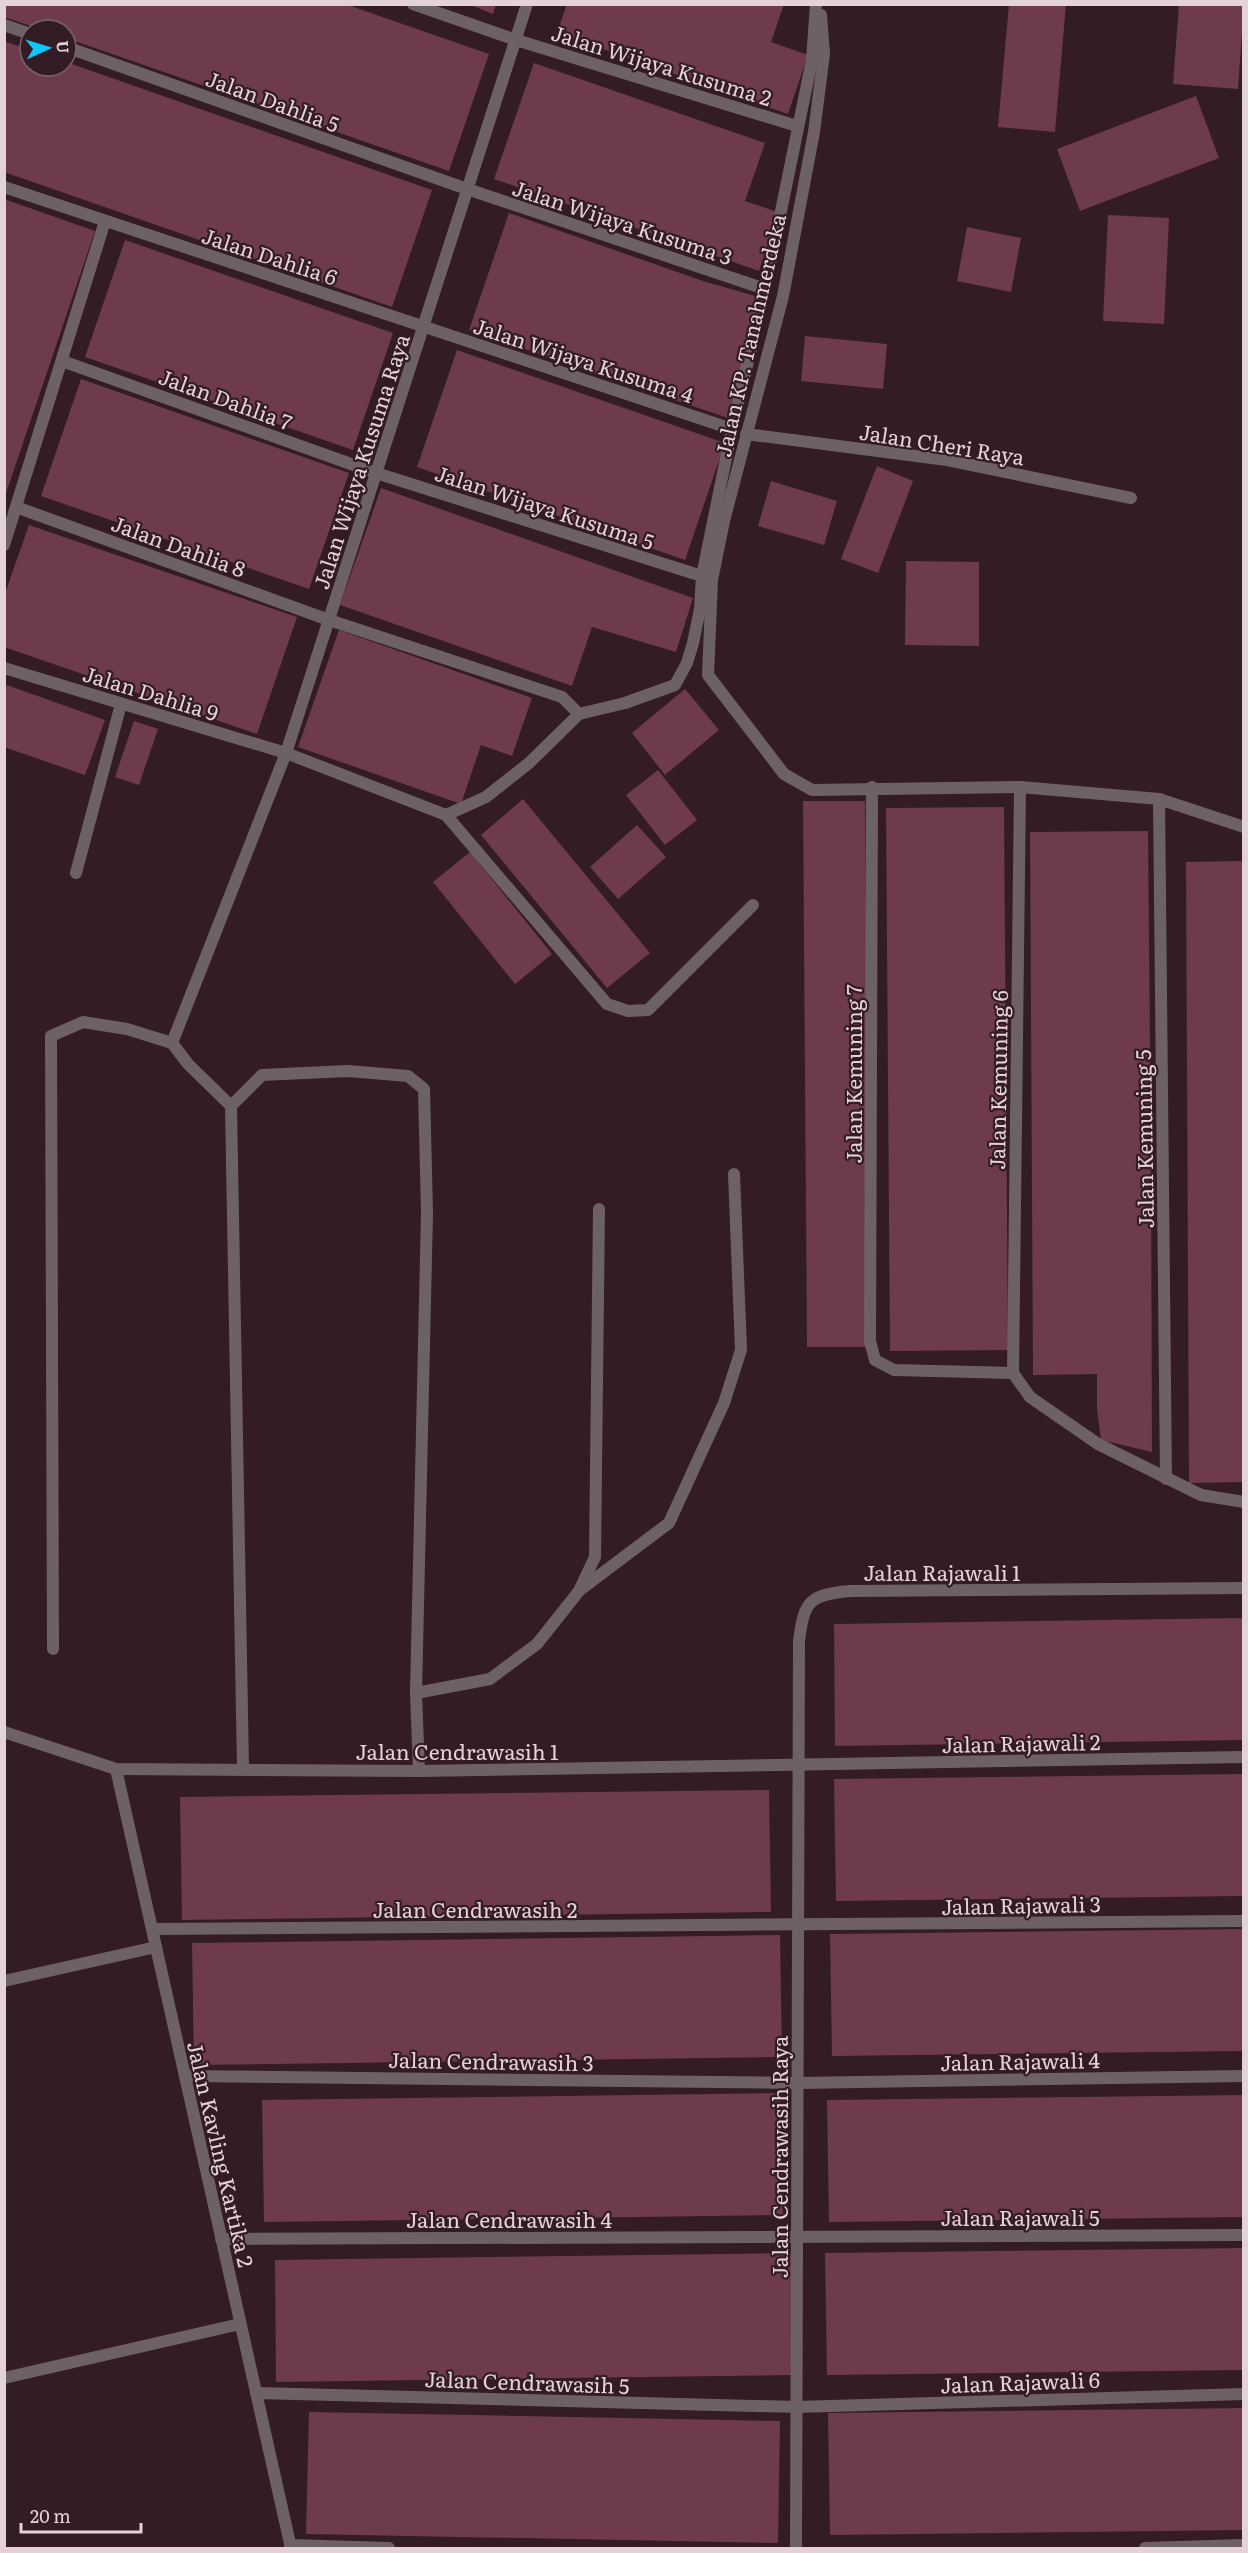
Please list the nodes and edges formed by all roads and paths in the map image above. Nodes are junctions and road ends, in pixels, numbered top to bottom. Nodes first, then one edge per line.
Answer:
1 (412, 4) edge
2 (527, 4) edge
3 (816, 4) edge
4 (820, 4) edge
5 (516, 40) junction
6 (78, 51) edge
7 (797, 126) junction
8 (4, 187) edge
9 (467, 189) junction
10 (105, 221) junction
11 (765, 289) junction
12 (424, 326) junction
13 (62, 361) junction
14 (732, 429) junction
15 (746, 434) junction
16 (376, 473) junction
17 (1131, 498) dead end
18 (16, 507) junction
19 (4, 545) edge
20 (702, 576) junction
21 (329, 620) junction
22 (4, 668) edge
23 (121, 704) junction
24 (579, 714) junction
25 (286, 753) junction
26 (1020, 787) junction
27 (872, 788) junction
28 (1160, 800) junction
29 (446, 815) junction
30 (1244, 827) edge
31 (76, 873) dead end
32 (753, 905) dead end
33 (172, 1043) junction
34 (231, 1106) junction
35 (734, 1174) dead end
36 (599, 1209) dead end
37 (1013, 1373) junction
38 (1166, 1479) junction
39 (1244, 1502) edge
40 (1244, 1588) edge
41 (579, 1591) junction
42 (53, 1649) dead end
43 (416, 1693) junction
44 (4, 1732) edge
45 (1244, 1757) edge
46 (799, 1766) junction
47 (243, 1768) junction
48 (116, 1769) junction
49 (419, 1771) junction
50 (1244, 1921) edge
51 (798, 1926) junction
52 (152, 1929) junction
53 (156, 1947) junction
54 (4, 1981) edge
55 (185, 2076) junction
56 (1244, 2076) edge
57 (797, 2083) junction
58 (1244, 2235) edge
59 (797, 2236) junction
60 (221, 2239) junction
61 (240, 2324) junction
62 (4, 2378) edge
63 (256, 2392) junction
64 (1244, 2394) edge
65 (797, 2408) junction
66 (1244, 2545) edge
67 (290, 2547) edge
68 (389, 2548) edge
69 (796, 2548) edge
70 (1145, 2548) edge

1 - 5 street, Jalan Wijaya Kusuma 2
2 - 5 street, Jalan Wijaya Kusuma Raya
3 - 7 street
4 - 15 street, Jalan KP. Tanahmerdeka
5 - 7 street, Jalan Wijaya Kusuma 2
5 - 9 street, Jalan Wijaya Kusuma Raya
6 - 9 street, Jalan Dahlia 5
7 - 11 street
8 - 10 street, Jalan Dahlia 6
9 - 11 street, Jalan Wijaya Kusuma 3
9 - 12 street, Jalan Wijaya Kusuma Raya
10 - 12 street, Jalan Dahlia 6
10 - 13 street
11 - 14 street
12 - 14 street, Jalan Wijaya Kusuma 4
12 - 16 street, Jalan Wijaya Kusuma Raya
13 - 16 street, Jalan Dahlia 7
13 - 18 street
14 - 20 street
15 - 17 street, Jalan Cheri Raya
15 - 27 street, Jalan KP. Tanahmerdeka
16 - 20 street, Jalan Wijaya Kusuma 5
16 - 21 street, Jalan Wijaya Kusuma Raya
18 - 19 street
18 - 21 street, Jalan Dahlia 8
20 - 24 street
21 - 24 street, Jalan Dahlia 8
21 - 25 street, Jalan Wijaya Kusuma Raya
22 - 23 street, Jalan Dahlia 9
23 - 25 street, Jalan Dahlia 9
23 - 31 street
24 - 29 street
25 - 29 street, Jalan Dahlia 9
25 - 33 street, Jalan Wijaya Kusuma Raya
26 - 27 street
26 - 28 street
26 - 37 street, Jalan Kemuning 6
27 - 37 street, Jalan Kemuning 7
28 - 30 street
28 - 38 street, Jalan Kemuning 5
29 - 32 street
33 - 34 street
33 - 42 street
34 - 43 street
34 - 47 street
35 - 41 street
36 - 41 street
37 - 38 street
38 - 39 street
40 - 46 street, Jalan Rajawali 1
41 - 43 street
43 - 49 street
44 - 48 street, Jalan Cendrawasih 1
45 - 46 street, Jalan Rajawali 2
46 - 49 street, Jalan Cendrawasih 1
46 - 51 street, Jalan Cendrawasih Raya
47 - 48 street, Jalan Cendrawasih 1
47 - 49 street, Jalan Cendrawasih 1
48 - 52 street, Jalan Kavling Kartika 2
50 - 51 street, Jalan Rajawali 3
51 - 52 street, Jalan Cendrawasih 2
51 - 57 street, Jalan Cendrawasih Raya
52 - 53 street, Jalan Kavling Kartika 2
53 - 54 street
53 - 55 street, Jalan Kavling Kartika 2
55 - 57 street, Jalan Cendrawasih 3
55 - 60 street, Jalan Kavling Kartika 2
56 - 57 street, Jalan Rajawali 4
57 - 59 street, Jalan Cendrawasih Raya
58 - 59 street, Jalan Rajawali 5
59 - 60 street, Jalan Cendrawasih 4
59 - 65 street, Jalan Cendrawasih Raya
60 - 61 street, Jalan Kavling Kartika 2
61 - 62 street
61 - 63 street, Jalan Kavling Kartika 2
63 - 65 street, Jalan Cendrawasih 5
63 - 67 street, Jalan Kavling Kartika 2
64 - 65 street, Jalan Rajawali 6
65 - 69 street, Jalan Cendrawasih Raya
66 - 70 street
67 - 68 street

